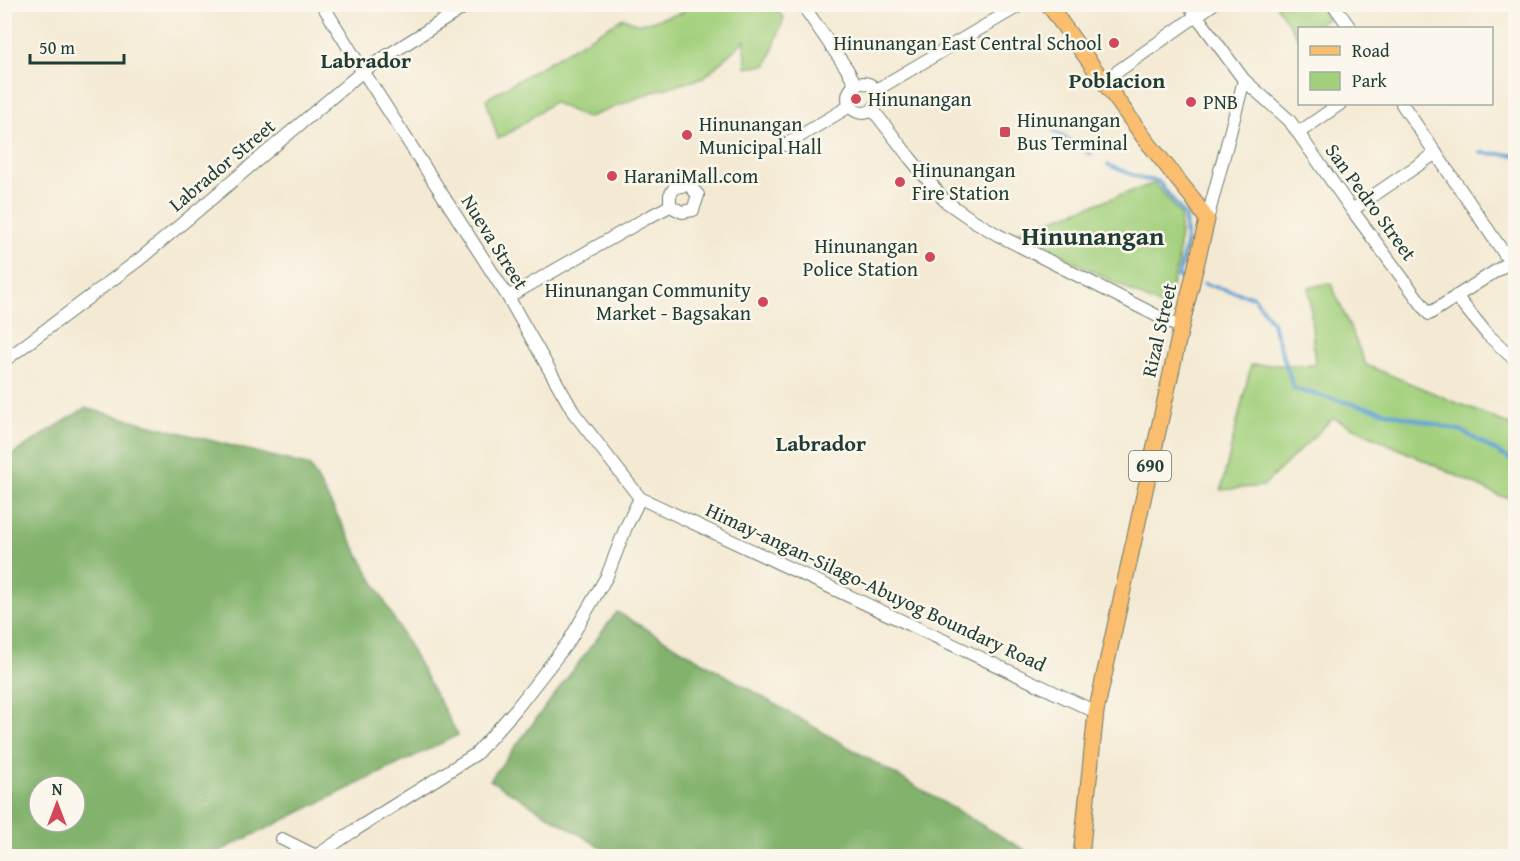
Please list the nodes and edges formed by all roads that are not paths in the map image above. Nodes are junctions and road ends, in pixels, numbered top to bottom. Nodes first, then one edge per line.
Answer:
1 (322, 4) edge
2 (469, 4) edge
3 (802, 4) edge
4 (1022, 4) edge
5 (1048, 4) edge
6 (1188, 4) edge
7 (1214, 4) edge
8 (1333, 4) edge
9 (1196, 16) junction
10 (1349, 27) edge
11 (363, 71) junction
12 (1244, 80) junction
13 (1104, 81) junction
14 (856, 85) junction
15 (876, 90) junction
16 (1339, 105) edge
17 (1403, 105) edge
18 (850, 106) junction
19 (873, 110) junction
20 (1298, 134) junction
21 (785, 145) dead end
22 (1436, 153) junction
23 (670, 206) dead end
24 (1352, 210) junction
25 (1207, 220) junction
26 (1513, 260) edge
27 (1456, 296) junction
28 (508, 297) junction
29 (1181, 328) junction
30 (4, 361) edge
31 (1515, 361) edge
32 (640, 498) junction
33 (1096, 712) junction
34 (282, 839) dead end
35 (1081, 856) edge

1 - 11 street, Nueva Street
2 - 11 street, Labrador Street
3 - 14 street
4 - 15 street
5 - 13 main road
6 - 9 street, San Pedro Street
7 - 9 street
8 - 10 street
9 - 12 street, San Pedro Street
9 - 13 street
11 - 28 street, Nueva Street
11 - 30 street, Labrador Street
12 - 20 street, San Pedro Street
12 - 25 street
13 - 25 main road
14 - 15 street
14 - 18 street
15 - 19 street
16 - 20 street
17 - 22 street
18 - 19 street
18 - 21 street
19 - 29 street
20 - 24 street, San Pedro Street
22 - 24 street
22 - 26 street
23 - 28 street
24 - 27 street, San Pedro Street
25 - 29 main road, Rizal Street / 690
26 - 27 street
27 - 31 street
28 - 32 street, Nueva Street
29 - 33 main road, Rizal Street / 690
32 - 33 street, Himay-angan-Silago-Abuyog Boundary Road
32 - 34 street
33 - 35 main road, 690

